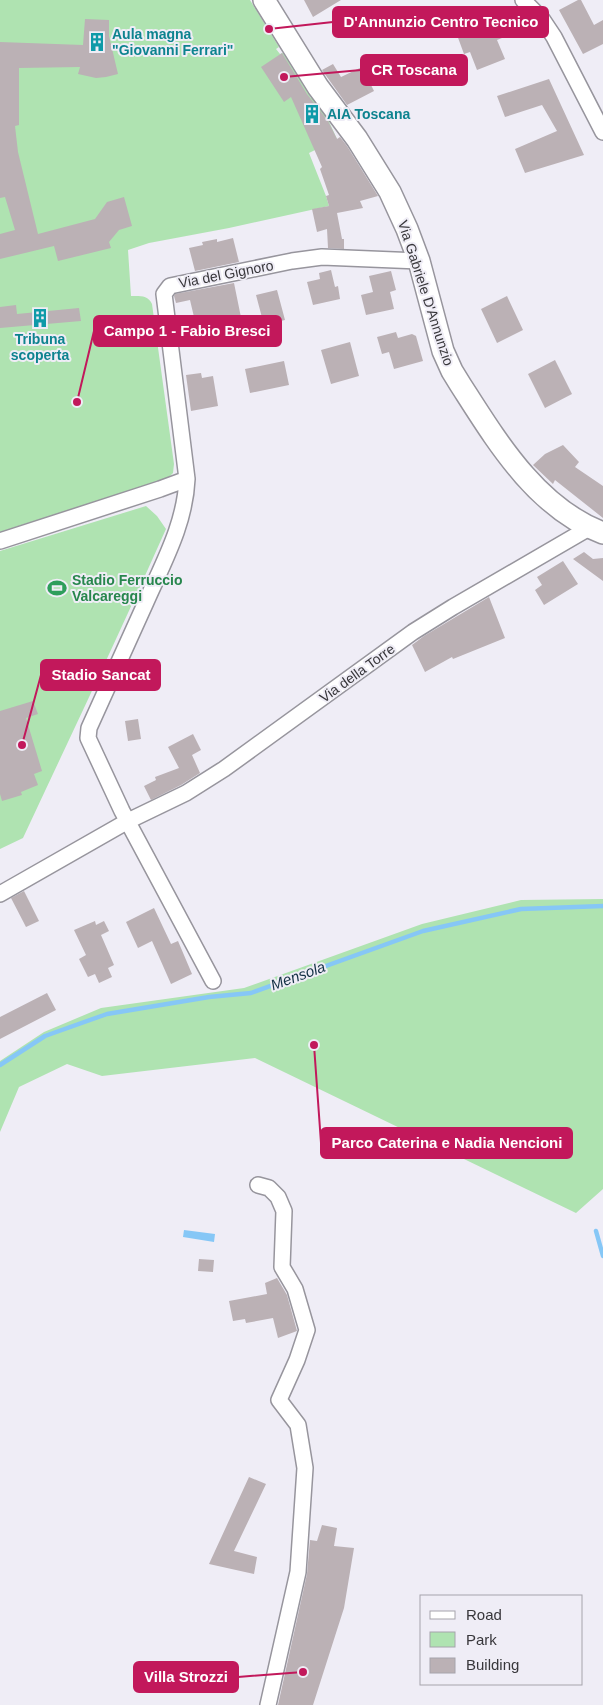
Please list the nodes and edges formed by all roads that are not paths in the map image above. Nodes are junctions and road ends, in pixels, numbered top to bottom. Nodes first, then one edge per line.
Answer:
1 (264, 0) edge
2 (523, 0) edge
3 (603, 132) edge
4 (419, 262) junction
5 (187, 479) junction
6 (599, 531) edge
7 (0, 541) edge
8 (128, 821) junction
9 (0, 894) edge
10 (213, 981) dead end
11 (258, 1185) dead end
12 (268, 1705) edge

1 - 4 street, Via Gabriele D'Annunzio
2 - 3 street
4 - 5 street, Via del Gignoro
4 - 6 street, Via Gabriele D'Annunzio
5 - 7 street
5 - 8 street, Via del Gignoro
6 - 8 street, Via della Torre
8 - 9 street, Via della Torre
8 - 10 street
11 - 12 street

